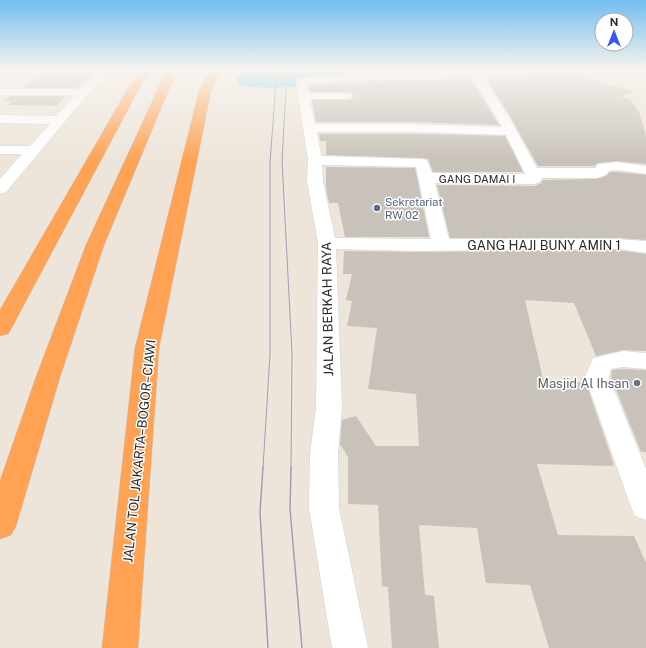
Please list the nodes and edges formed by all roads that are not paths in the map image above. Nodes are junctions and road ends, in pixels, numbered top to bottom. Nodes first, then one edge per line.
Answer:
1 (77, 100) edge
2 (123, 100) edge
3 (154, 100) edge
4 (203, 100) edge
5 (305, 100) edge
6 (492, 100) edge
7 (0, 119) edge
8 (60, 120) junction
9 (310, 128) junction
10 (414, 128) junction
11 (510, 130) junction
12 (0, 150) edge
13 (34, 150) junction
14 (421, 158) junction
15 (315, 160) junction
16 (646, 170) edge
17 (532, 172) junction
18 (0, 189) edge
19 (327, 243) junction
20 (441, 245) junction
21 (646, 246) edge
22 (0, 329) edge
23 (646, 361) edge
24 (646, 507) edge
25 (0, 526) edge
26 (120, 648) edge
27 (350, 648) edge

1 - 8 street
2 - 22 highway
3 - 25 highway
4 - 26 highway, JALAN TOL JAKARTA–BOGOR–CIAWI
5 - 9 street, JALAN BERKAH RAYA
6 - 11 street, GANG DAMAI I
7 - 8 street
8 - 13 street
9 - 10 street
9 - 15 street, JALAN BERKAH RAYA
10 - 11 street
10 - 14 street
11 - 17 street, GANG DAMAI I
12 - 13 street
13 - 18 street
14 - 15 street, GANG DAMAI I
14 - 17 street, GANG DAMAI I
14 - 20 street
15 - 19 street, JALAN BERKAH RAYA
16 - 17 street
19 - 20 street, GANG HAJI BUNY AMIN 1
19 - 27 street, JALAN BERKAH RAYA
20 - 21 street, GANG HAJI BUNY AMIN 1
23 - 24 street

